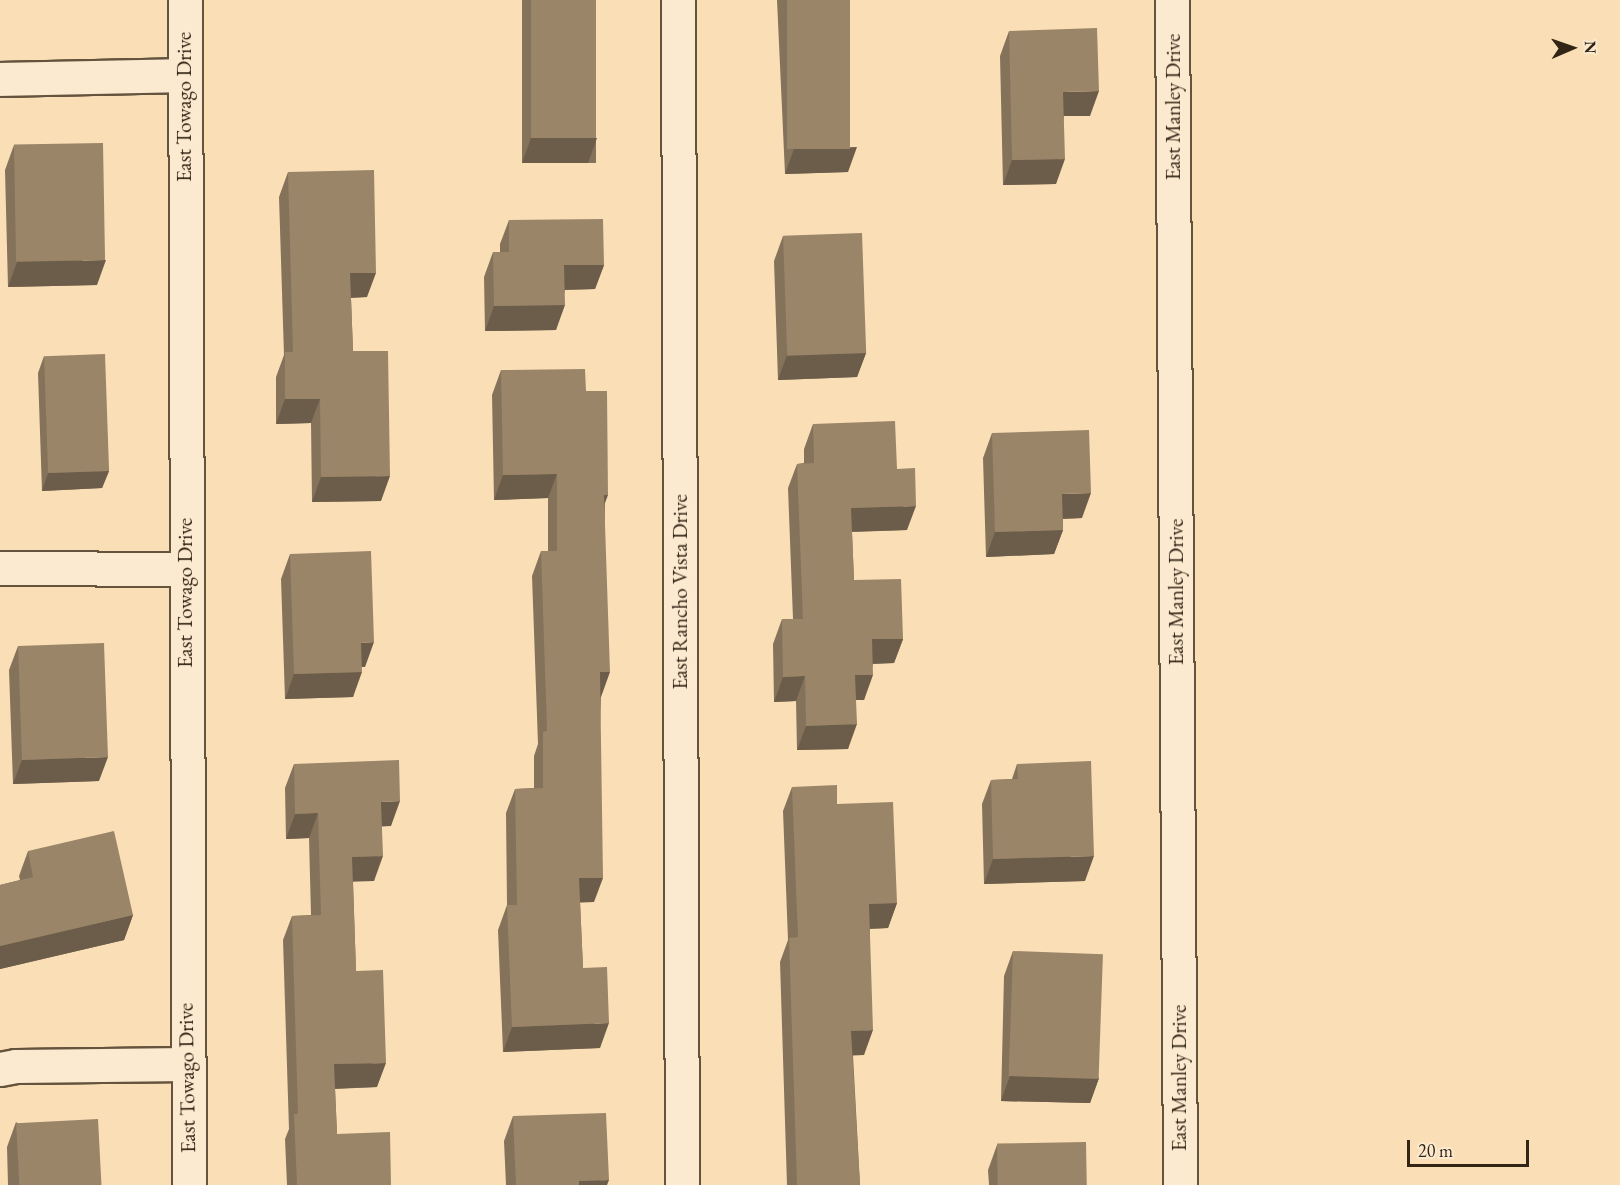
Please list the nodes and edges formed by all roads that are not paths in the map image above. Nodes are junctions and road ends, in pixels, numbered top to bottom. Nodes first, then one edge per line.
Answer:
1 (185, 0) edge
2 (678, 0) edge
3 (1173, 0) edge
4 (184, 75) junction
5 (0, 79) edge
6 (0, 568) edge
7 (185, 569) junction
8 (187, 1064) junction
9 (0, 1069) edge
10 (189, 1185) edge
11 (682, 1185) edge
12 (1180, 1185) edge

1 - 4 street, East Towago Drive
2 - 11 street, East Rancho Vista Drive
3 - 12 street, East Manley Drive
4 - 5 street
4 - 7 street, East Towago Drive
6 - 7 street
7 - 8 street, East Towago Drive
8 - 9 street
8 - 10 street, East Towago Drive

